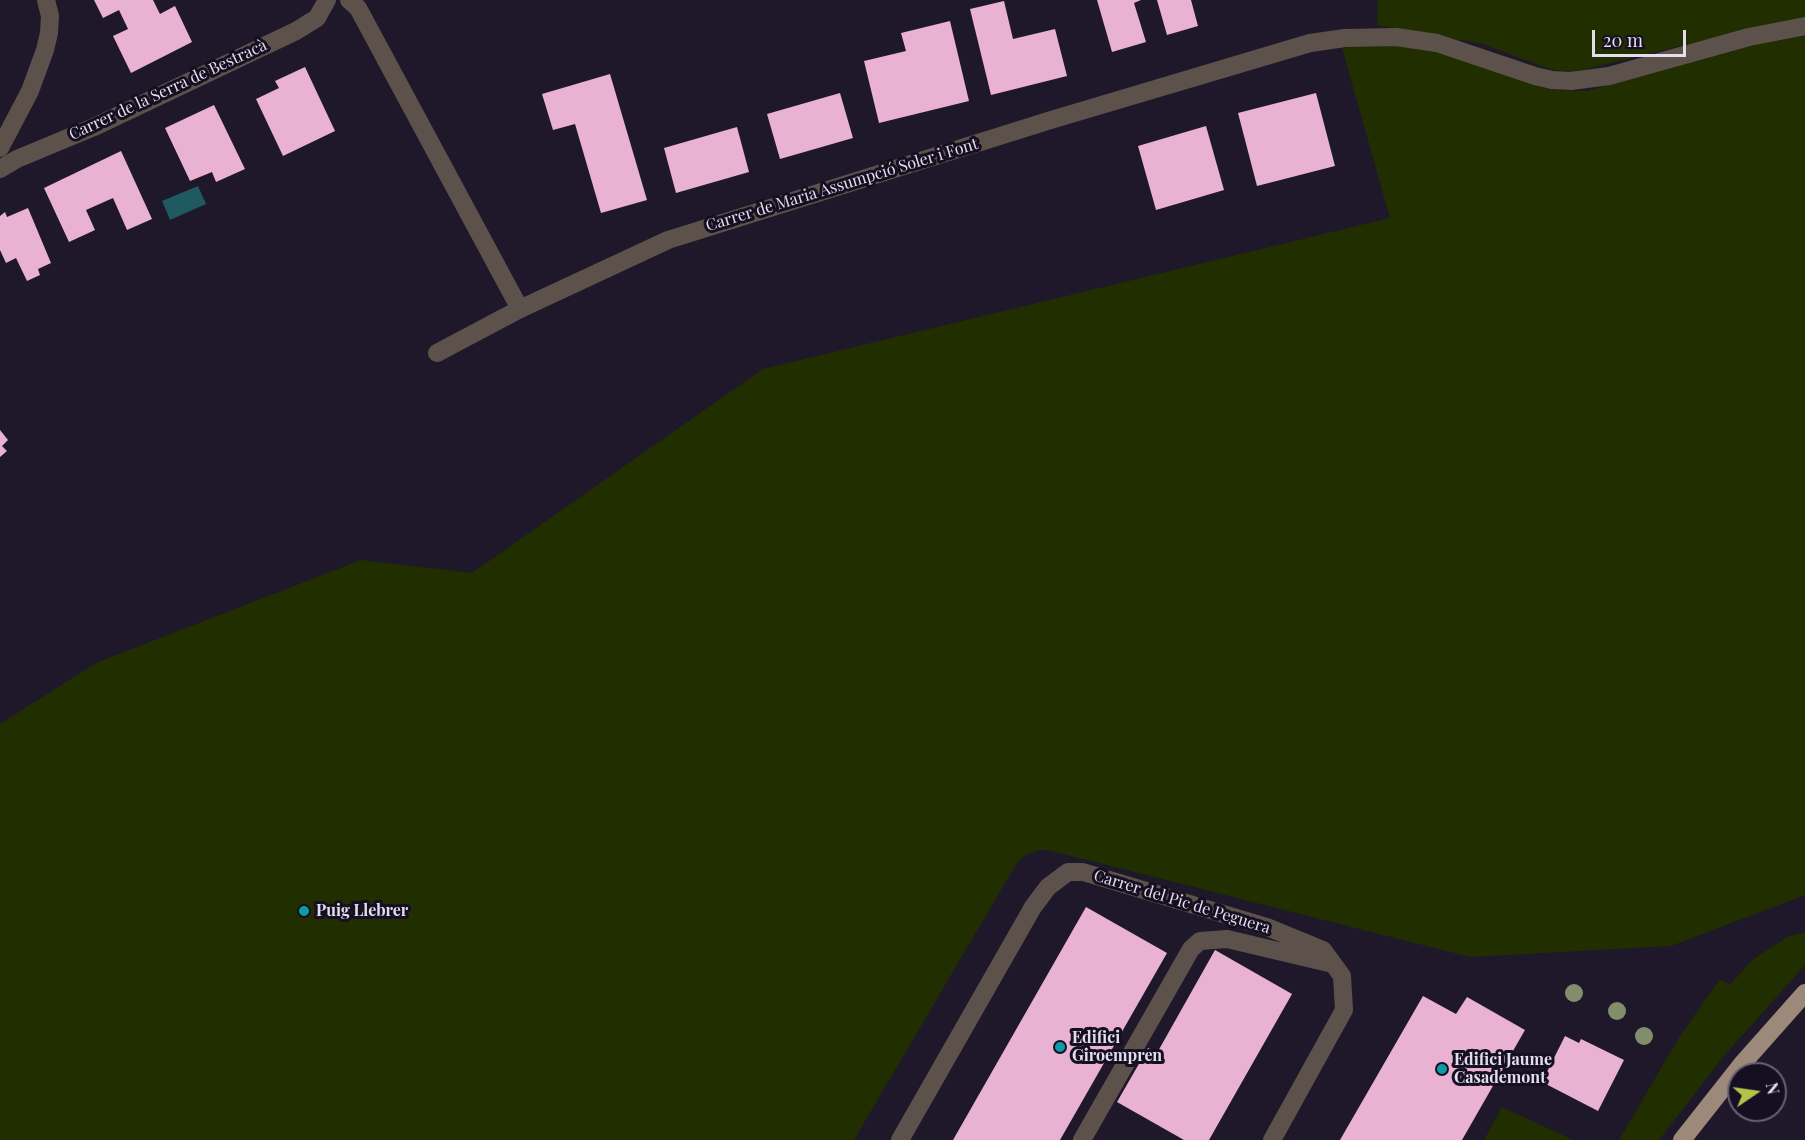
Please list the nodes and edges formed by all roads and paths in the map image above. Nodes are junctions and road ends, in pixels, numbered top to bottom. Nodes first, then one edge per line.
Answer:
1 (46, 0) edge
2 (327, 0) edge
3 (349, 0) edge
4 (1805, 26) edge
5 (0, 148) edge
6 (0, 169) edge
7 (520, 309) junction
8 (437, 353) dead end
9 (1333, 964) junction
10 (1801, 998) edge
11 (900, 1140) edge
12 (1082, 1140) edge
13 (1272, 1140) edge
14 (1682, 1140) edge

1 - 5 street
2 - 6 street, Carrer de la Serra de Bestracà
3 - 7 street
4 - 7 street, Carrer de Maria Assumpció Soler i Font
7 - 8 street, Carrer de Maria Assumpció Soler i Font
9 - 11 street, Carrer del Pic de Peguera
9 - 12 street
9 - 13 street, Carrer del Pic de Peguera
10 - 14 main road

